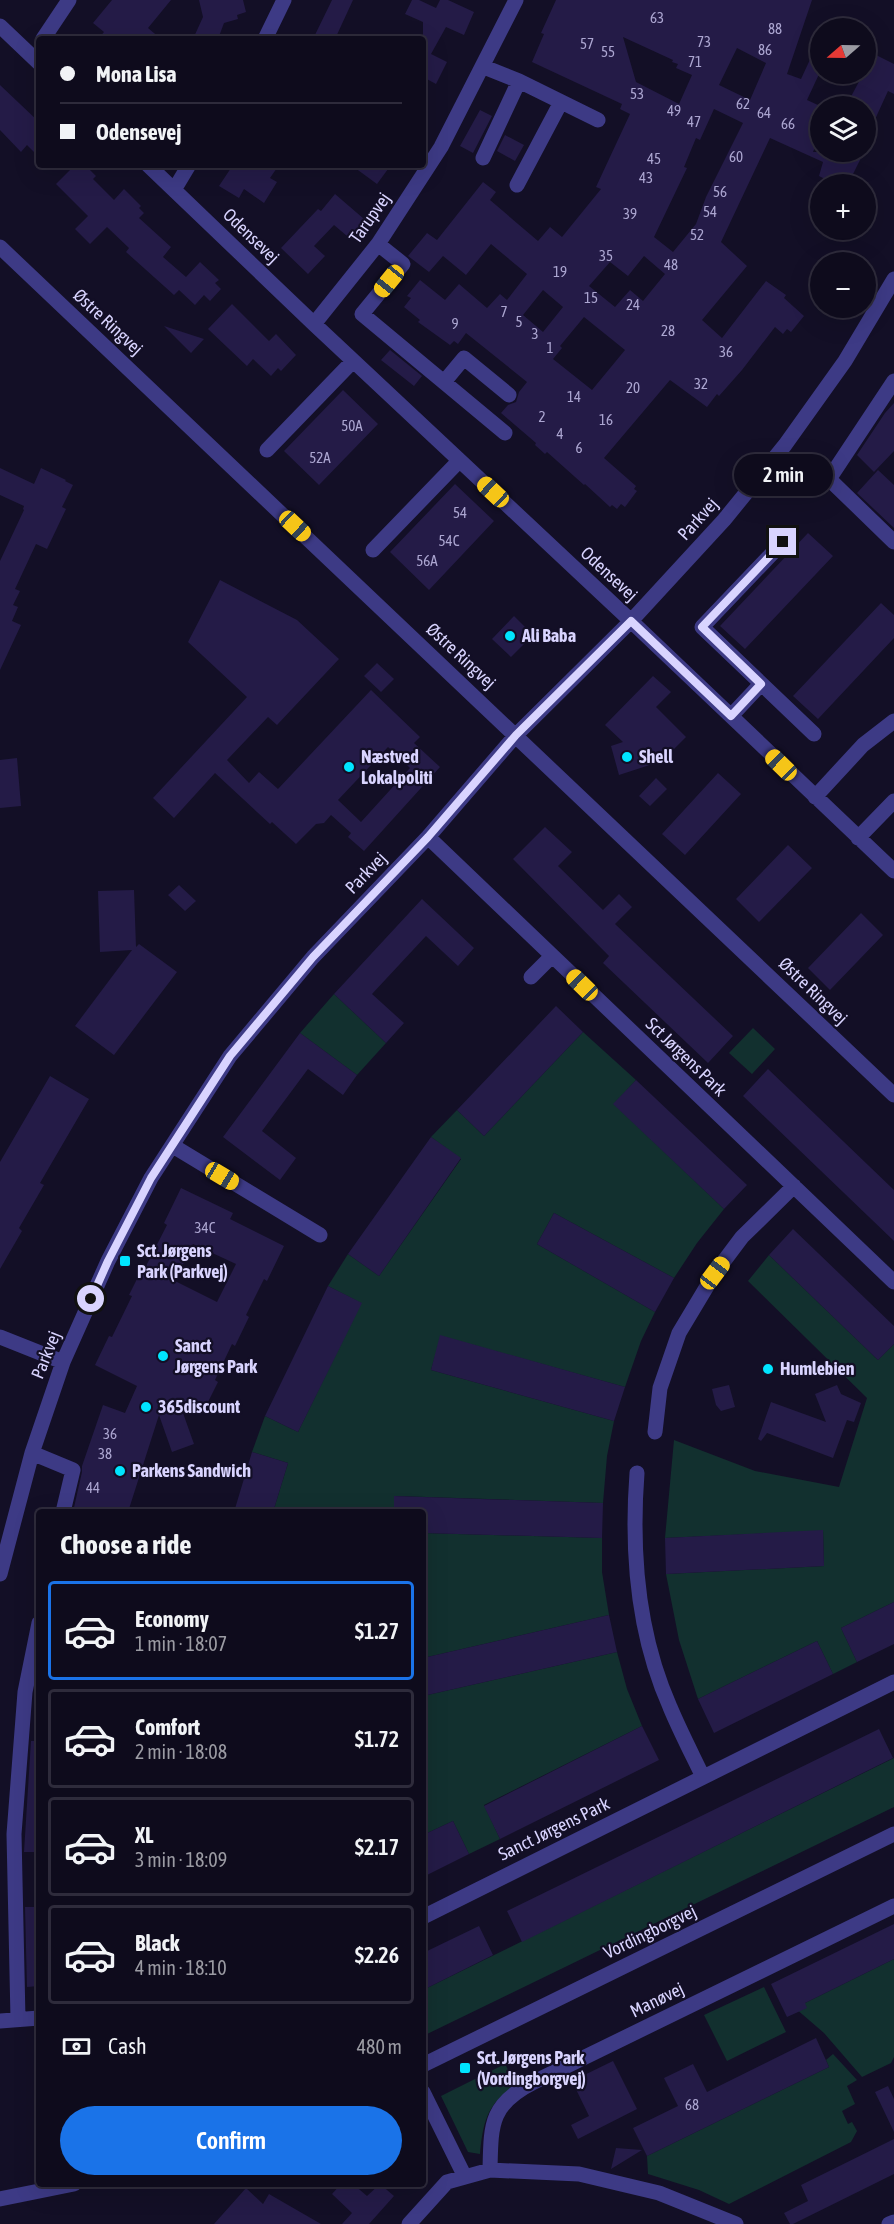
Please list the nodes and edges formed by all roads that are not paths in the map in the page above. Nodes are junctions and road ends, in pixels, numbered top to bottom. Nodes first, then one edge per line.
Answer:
1 (69, 0) edge
2 (284, 0) edge
3 (516, 0) edge
4 (0, 26) edge
5 (45, 36) edge
6 (266, 36) edge
7 (36, 54) edge
8 (484, 67) junction
9 (519, 81) junction
10 (561, 102) junction
11 (598, 120) dead end
12 (483, 158) dead end
13 (151, 168) edge
14 (187, 168) edge
15 (517, 184) dead end
16 (174, 190) junction
17 (378, 244) junction
18 (0, 247) edge
19 (894, 279) edge
20 (314, 324) junction
21 (353, 361) junction
22 (894, 381) edge
23 (444, 382) junction
24 (509, 395) dead end
25 (505, 433) dead end
26 (267, 450) dead end
27 (459, 460) junction
28 (783, 542) dead end
29 (894, 542) edge
30 (373, 550) dead end
31 (631, 621) junction
32 (761, 684) junction
33 (731, 716) junction
34 (894, 721) edge
35 (814, 734) dead end
36 (516, 735) junction
37 (815, 797) junction
38 (893, 805) edge
39 (428, 837) junction
40 (858, 838) junction
41 (894, 872) edge
42 (552, 956) junction
43 (531, 977) dead end
44 (894, 1095) edge
45 (173, 1146) junction
46 (794, 1186) junction
47 (320, 1235) dead end
48 (894, 1282) edge
49 (0, 1337) edge
50 (63, 1362) junction
51 (655, 1432) dead end
52 (32, 1453) junction
53 (637, 1473) dead end
54 (64, 1509) edge
55 (2, 1555) edge
56 (0, 1574) edge
57 (36, 1639) edge
58 (894, 1682) edge
59 (703, 1777) junction
60 (894, 1834) edge
61 (894, 1906) edge
62 (426, 1916) edge
63 (36, 2018) edge
64 (18, 2019) junction
65 (0, 2021) edge
66 (426, 2064) edge
67 (426, 2098) edge
68 (490, 2170) junction
69 (465, 2177) junction
70 (59, 2187) edge
71 (0, 2199) edge
72 (894, 2222) edge
73 (409, 2224) edge
74 (736, 2224) edge
75 (889, 2224) edge

1 - 5 street
2 - 6 street
3 - 8 street, Tarupvej
4 - 7 street
8 - 9 street
8 - 17 street, Tarupvej
9 - 10 street
9 - 12 street
10 - 11 street
10 - 15 street
13 - 16 street, Odensevej
14 - 16 street
16 - 20 street, Odensevej
17 - 20 street, Tarupvej
17 - 23 street
18 - 36 street, Østre Ringvej
19 - 31 street, Parkvej
20 - 21 street, Odensevej
21 - 26 street
21 - 27 street, Odensevej
22 - 29 street
23 - 24 street
23 - 25 street
27 - 30 street
27 - 31 street, Odensevej
28 - 32 street
31 - 33 street, Odensevej
31 - 36 street, Parkvej
32 - 33 street
32 - 35 street
33 - 37 street, Odensevej
34 - 37 street
36 - 39 street, Parkvej
36 - 44 street, Østre Ringvej
37 - 40 street, Odensevej
38 - 40 street
39 - 42 street, Sct Jørgens Park
39 - 45 street, Parkvej
40 - 41 street, Odensevej
42 - 43 street
42 - 46 street, Sct Jørgens Park
45 - 47 street
45 - 50 street, Parkvej
46 - 48 street, Sct Jørgens Park
46 - 51 street
49 - 50 street
50 - 52 street, Parkvej
52 - 54 street
52 - 55 street, Parkvej
53 - 59 street
55 - 56 street, Parkvej
57 - 64 street
58 - 59 street, Sanct Jørgens Park
59 - 62 street, Sanct Jørgens Park
60 - 66 street, Vordingborgvej
61 - 68 street, Manøvej
63 - 64 street
64 - 65 street
67 - 69 street
68 - 69 street
68 - 74 street
69 - 73 street
70 - 71 street
72 - 75 street

